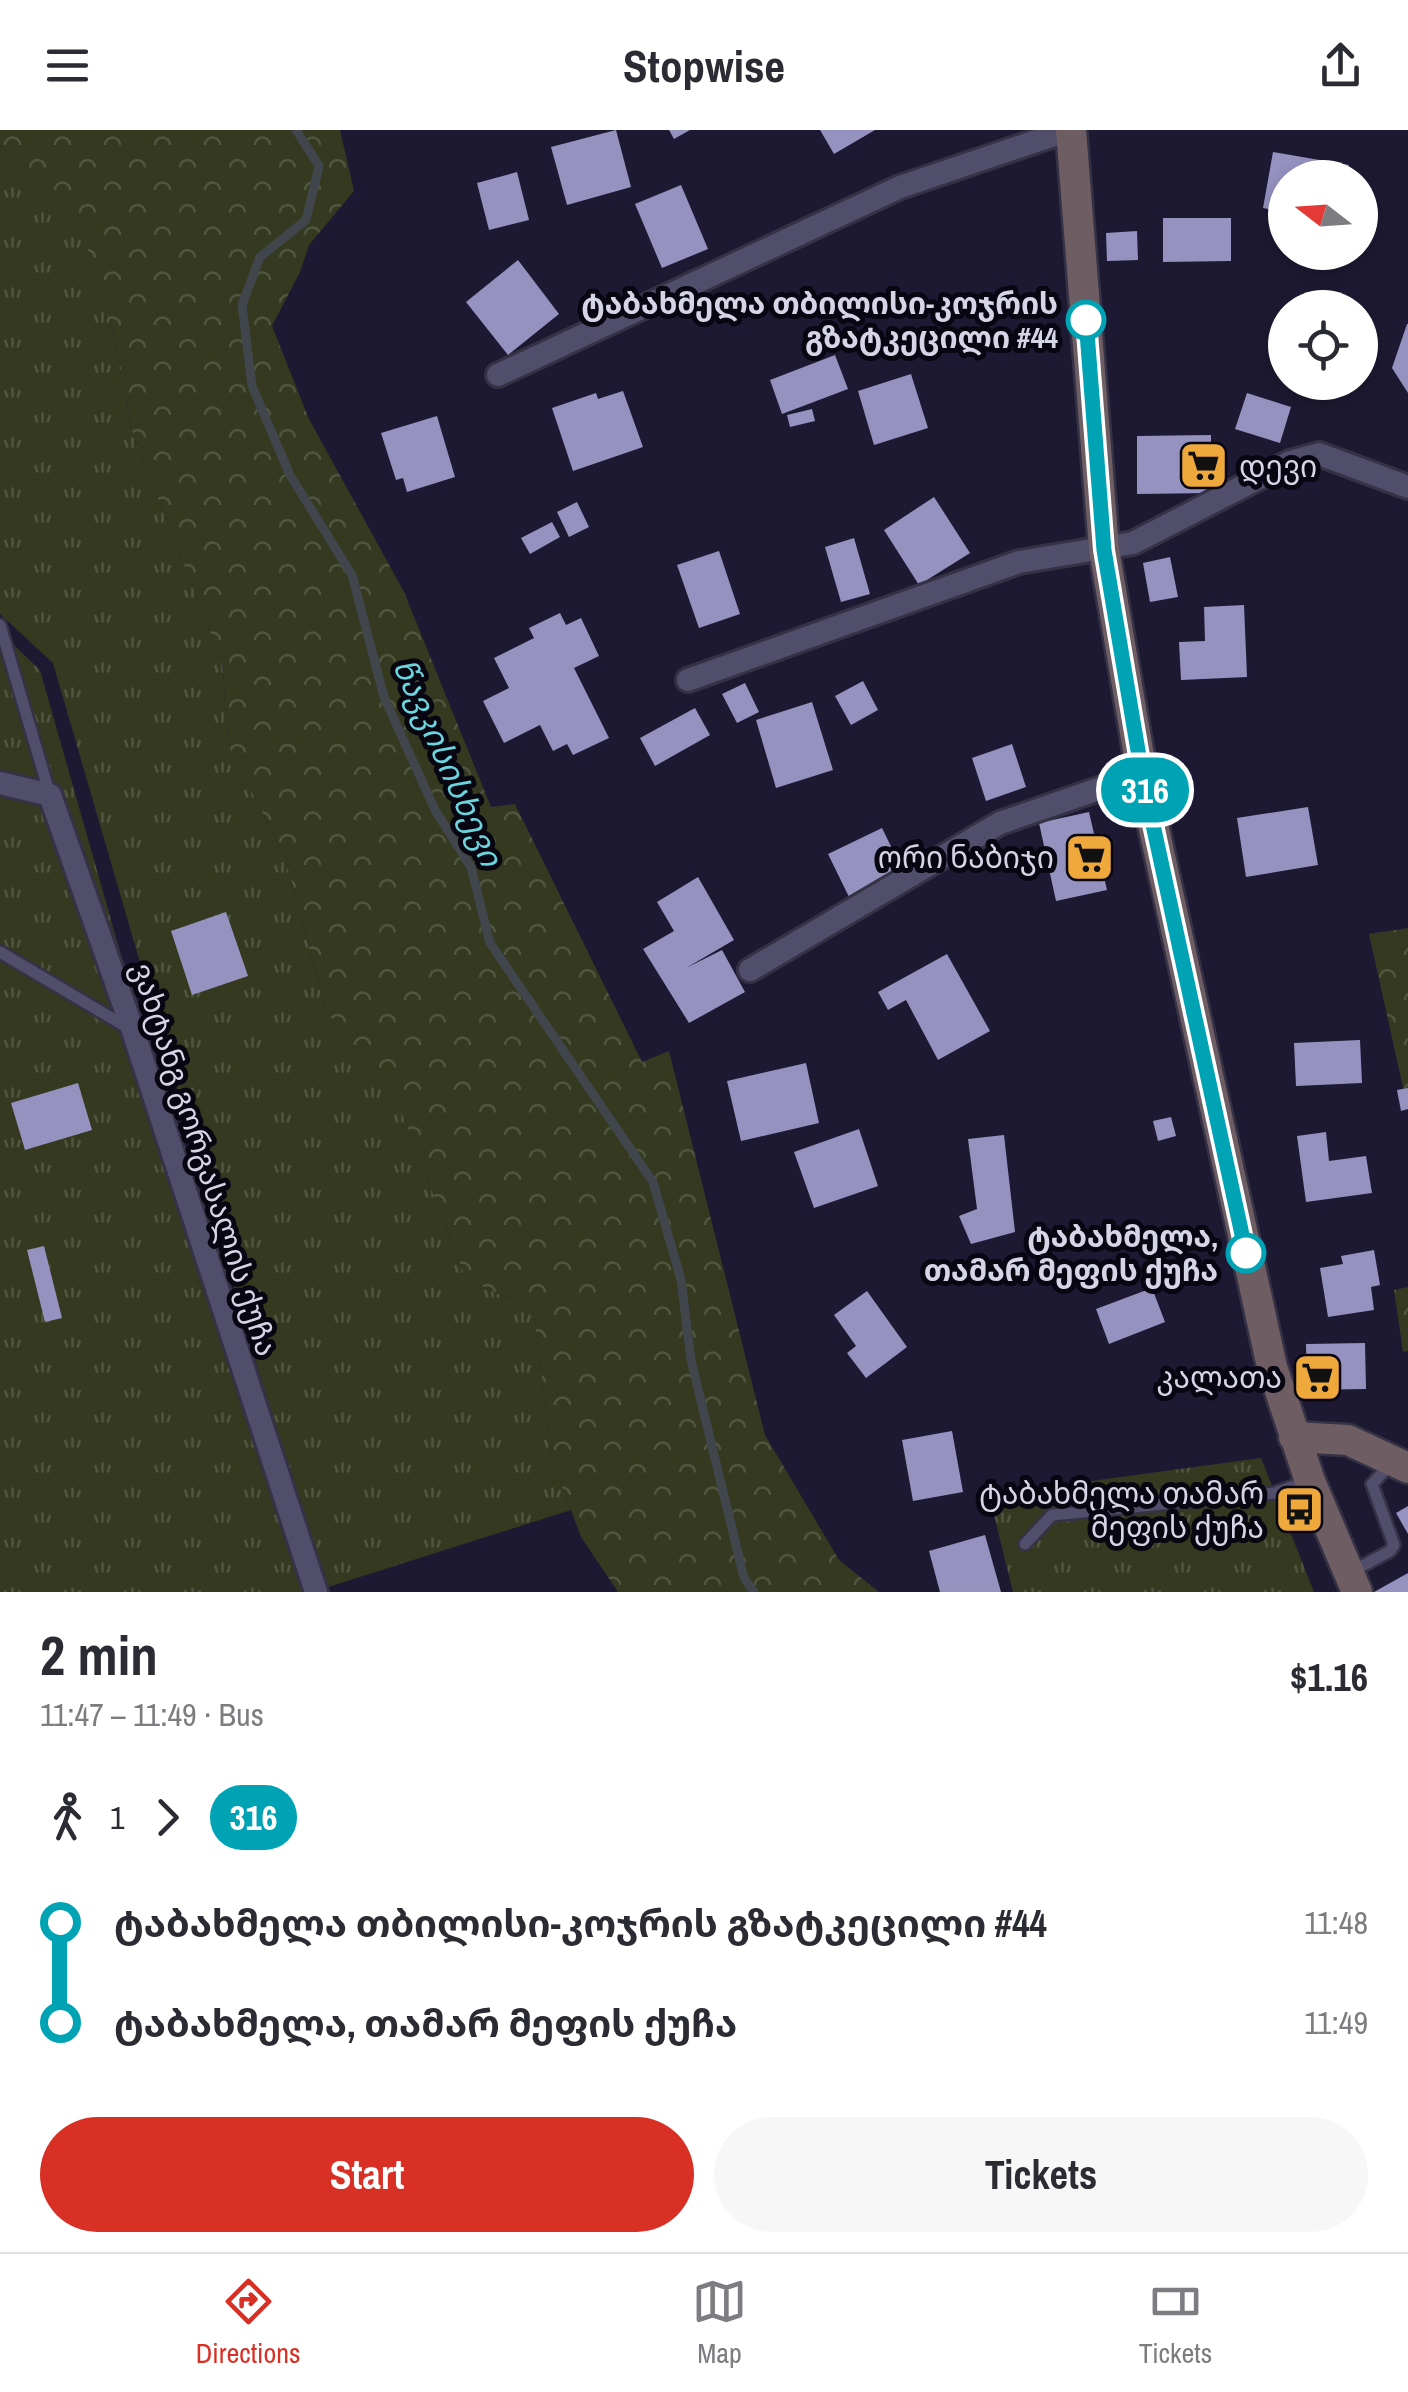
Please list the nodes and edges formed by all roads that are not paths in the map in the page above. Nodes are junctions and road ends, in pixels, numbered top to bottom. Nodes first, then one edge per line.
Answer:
1 (1070, 130) edge
2 (498, 375) dead end
3 (1408, 487) edge
4 (1104, 550) junction
5 (0, 625) edge
6 (688, 680) dead end
7 (1142, 774) junction
8 (0, 782) edge
9 (50, 795) junction
10 (0, 952) edge
11 (750, 970) dead end
12 (133, 1031) junction
13 (1294, 1436) junction
14 (1402, 1464) edge
15 (1310, 1481) junction
16 (1025, 1544) dead end
17 (1353, 1582) edge
18 (316, 1592) edge

1 - 2 street
1 - 4 main road
3 - 4 street
4 - 6 street
4 - 7 main road
5 - 9 lane
7 - 11 street
7 - 13 main road
8 - 9 street
9 - 12 street, ვახტანგ გორგასალის ქუჩა
10 - 12 lane
12 - 18 street, ვახტანგ გორგასალის ქუჩა
13 - 14 main road
13 - 15 main road
14 - 17 lane
15 - 16 lane
15 - 17 main road

